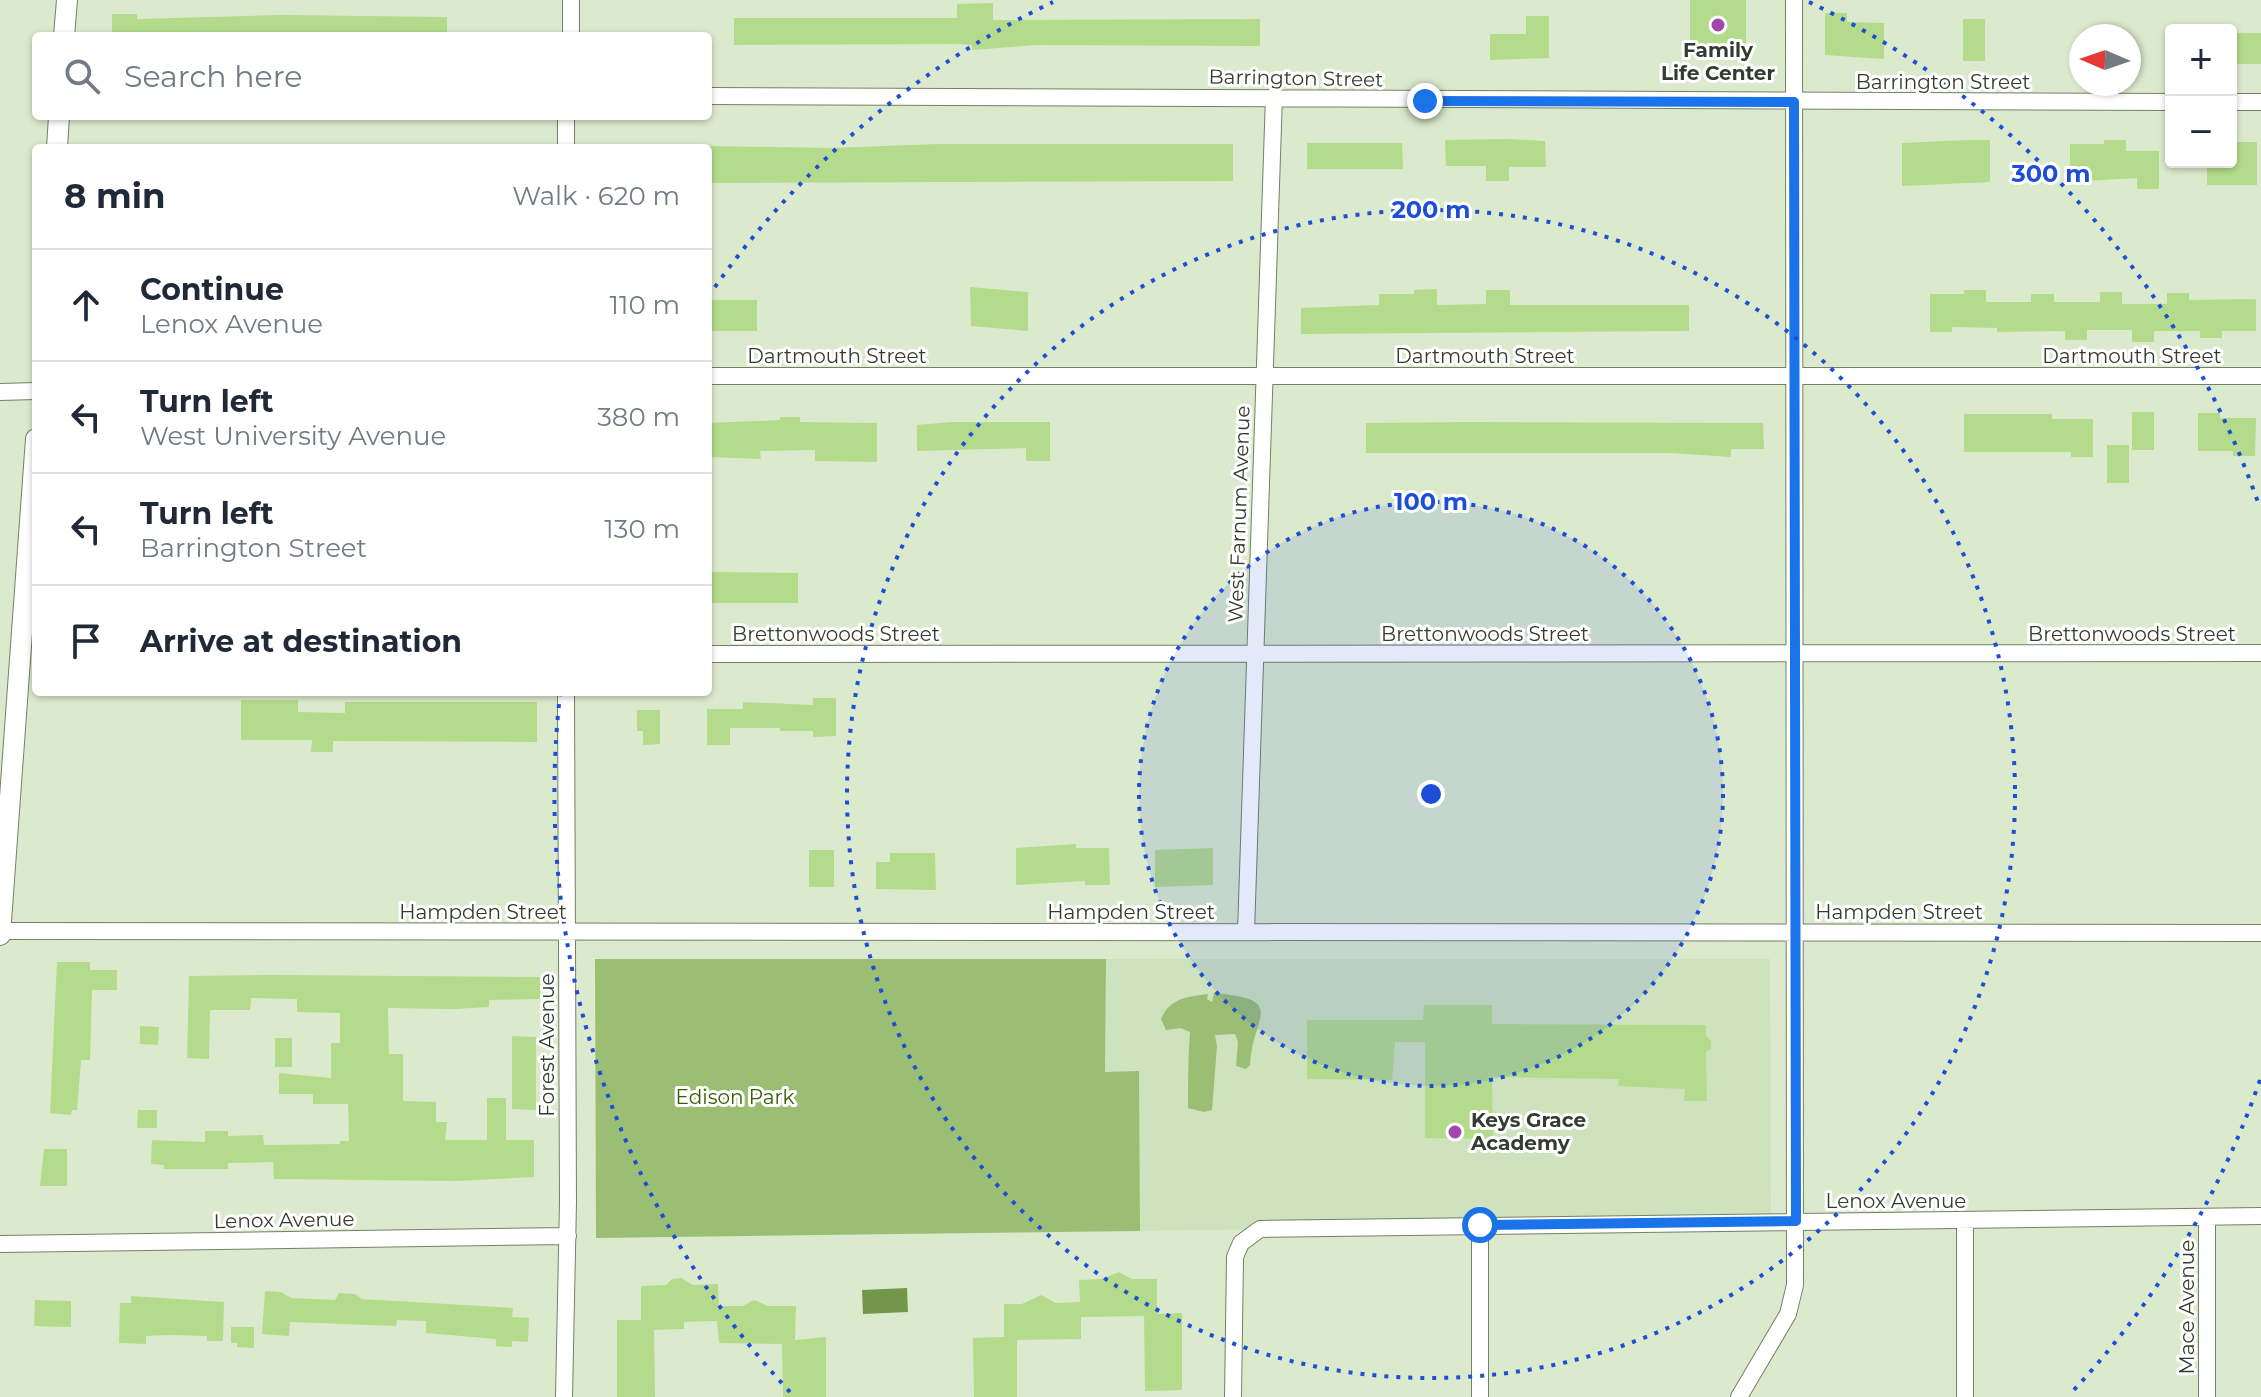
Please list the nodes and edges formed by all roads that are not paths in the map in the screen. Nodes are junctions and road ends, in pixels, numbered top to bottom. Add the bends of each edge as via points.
1 (67, 0) edge
2 (571, 0) edge
3 (1794, 0) edge
4 (64, 32) edge
5 (571, 32) edge
6 (712, 96) edge
7 (1274, 96) junction
8 (1794, 102) junction
9 (2165, 102) edge
10 (2237, 102) edge
11 (2261, 102) edge
12 (59, 120) edge
13 (566, 120) edge
14 (57, 144) edge
15 (566, 144) edge
16 (712, 376) edge
17 (1795, 376) junction
18 (2261, 376) edge
19 (1264, 377) junction
20 (32, 391) edge
21 (0, 392) edge
22 (32, 546) edge
23 (28, 653) edge
24 (2261, 653) edge
25 (712, 654) edge
26 (1255, 654) junction
27 (1795, 654) junction
28 (566, 696) edge
29 (566, 932) junction
30 (1246, 932) junction
31 (1795, 932) junction
32 (0, 933) edge
33 (2261, 933) edge
34 (2261, 1216) edge
35 (2207, 1217) junction
36 (1965, 1220) junction
37 (1796, 1221) junction
38 (1480, 1225) junction
39 (568, 1236) junction
40 (0, 1244) edge
41 (564, 1397) edge
42 (1233, 1397) edge
43 (1480, 1397) edge
44 (1739, 1397) edge
45 (1965, 1397) edge
46 (2207, 1397) edge

1 - 4 street
2 - 5 street
3 - 8 street
6 - 7 street, Barrington Street
7 - 8 street, Barrington Street
7 - 19 street, West Farnum Avenue
8 - 9 street, Barrington Street
8 - 17 street
10 - 11 street
12 - 14 street
13 - 15 street
16 - 19 street, Dartmouth Street
17 - 18 street, Dartmouth Street
17 - 19 street, Dartmouth Street
17 - 27 street
19 - 26 street, West Farnum Avenue
20 - 21 street
22 - 23 street
23 - 32 street
24 - 27 street, Brettonwoods Street
25 - 26 street, Brettonwoods Street
26 - 27 street, Brettonwoods Street
26 - 30 street, West Farnum Avenue
27 - 31 street
28 - 29 street, Forest Avenue
29 - 30 street, Hampden Street
29 - 32 street, Hampden Street
29 - 39 street, Forest Avenue
30 - 31 street, Hampden Street
31 - 33 street, Hampden Street
31 - 37 street
34 - 35 street, Lenox Avenue
35 - 36 street, Lenox Avenue
35 - 46 street, Mace Avenue
36 - 37 street, Lenox Avenue
36 - 45 street
37 - 38 street, Lenox Avenue
37 - 44 street via 1795,1285 1788,1314
38 - 42 street, Lenox Avenue via 1266,1228 1245,1238 1235,1257
38 - 43 street
39 - 40 street, Lenox Avenue
39 - 41 street, Forest Avenue

